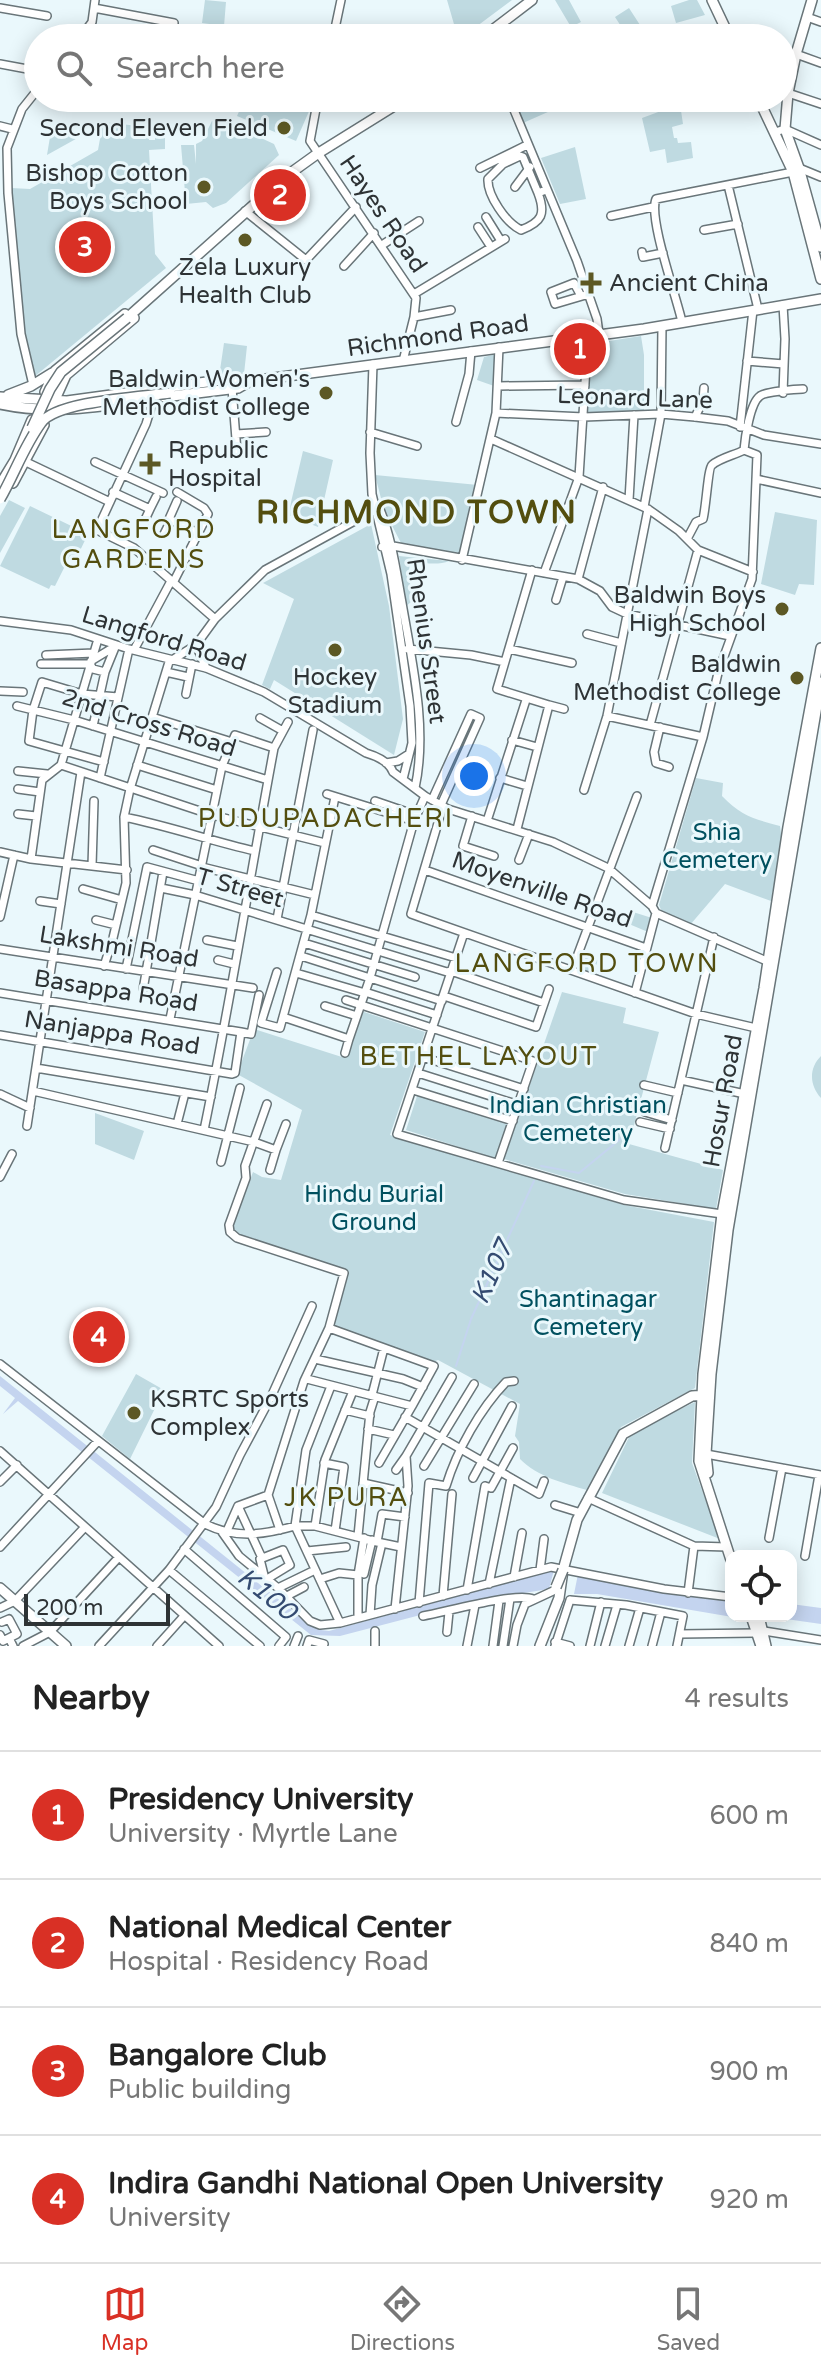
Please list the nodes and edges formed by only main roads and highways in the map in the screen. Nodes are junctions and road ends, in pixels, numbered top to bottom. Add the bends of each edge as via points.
1 (532, 0) edge
2 (712, 0) edge
3 (812, 0) edge
4 (500, 24) edge
5 (723, 24) edge
6 (797, 51) edge
7 (384, 112) edge
8 (765, 112) edge
9 (786, 112) edge
10 (786, 115) junction
11 (768, 118) junction
12 (780, 131) junction
13 (796, 170) junction
14 (821, 247) edge
15 (821, 279) edge
16 (818, 302) edge
17 (139, 308) junction
18 (55, 371) junction
19 (250, 381) junction
20 (234, 386) junction
21 (60, 387) junction
22 (0, 396) edge
23 (0, 404) edge
24 (39, 405) junction
25 (52, 405) junction
26 (65, 406) junction
27 (0, 485) edge
28 (0, 491) edge
29 (0, 501) edge
30 (821, 648) edge
31 (821, 682) edge
32 (771, 963) junction
33 (706, 1394) junction
34 (730, 1550) edge
35 (730, 1550) edge
36 (0, 1588) edge
37 (754, 1622) edge
38 (759, 1622) edge
39 (759, 1632) junction
40 (66, 1646) edge
41 (537, 1646) edge
42 (764, 1646) edge

1 - 4 main road
2 - 5 main road
3 - 6 main road
7 - 17 main road via 317,154 245,211
8 - 11 main road
9 - 10 main road
10 - 11 main road
10 - 12 main road
11 - 12 main road
12 - 13 main road
12 - 13 main road via 789,142
13 - 14 main road
13 - 15 main road
16 - 19 main road, Richmond Road
17 - 18 main road
17 - 21 main road via 138,315 66,375
17 - 28 main road, bridge via 55,380
18 - 22 main road
18 - 24 main road
19 - 20 main road
19 - 26 main road, Richmond Road via 236,378
20 - 26 main road via 89,409
20 - 29 main road, bridge via 54,411 41,421
21 - 25 main road
21 - 26 main road
22 - 24 main road
23 - 24 main road
24 - 25 main road
24 - 27 main road
25 - 26 main road
25 - 29 main road via 26,462
30 - 32 main road, Hosur Road via 788,827
31 - 32 main road, Hosur Road
32 - 33 main road, Hosur Road
32 - 33 main road, Hosur Road via 722,1214 710,1303
33 - 34 main road, Hosur Road via 707,1469
33 - 35 main road, Hosur Road via 699,1461
33 - 41 main road, bridge via 692,1396 623,1434 581,1513
36 - 40 main road
37 - 39 main road
38 - 39 main road
39 - 42 main road

